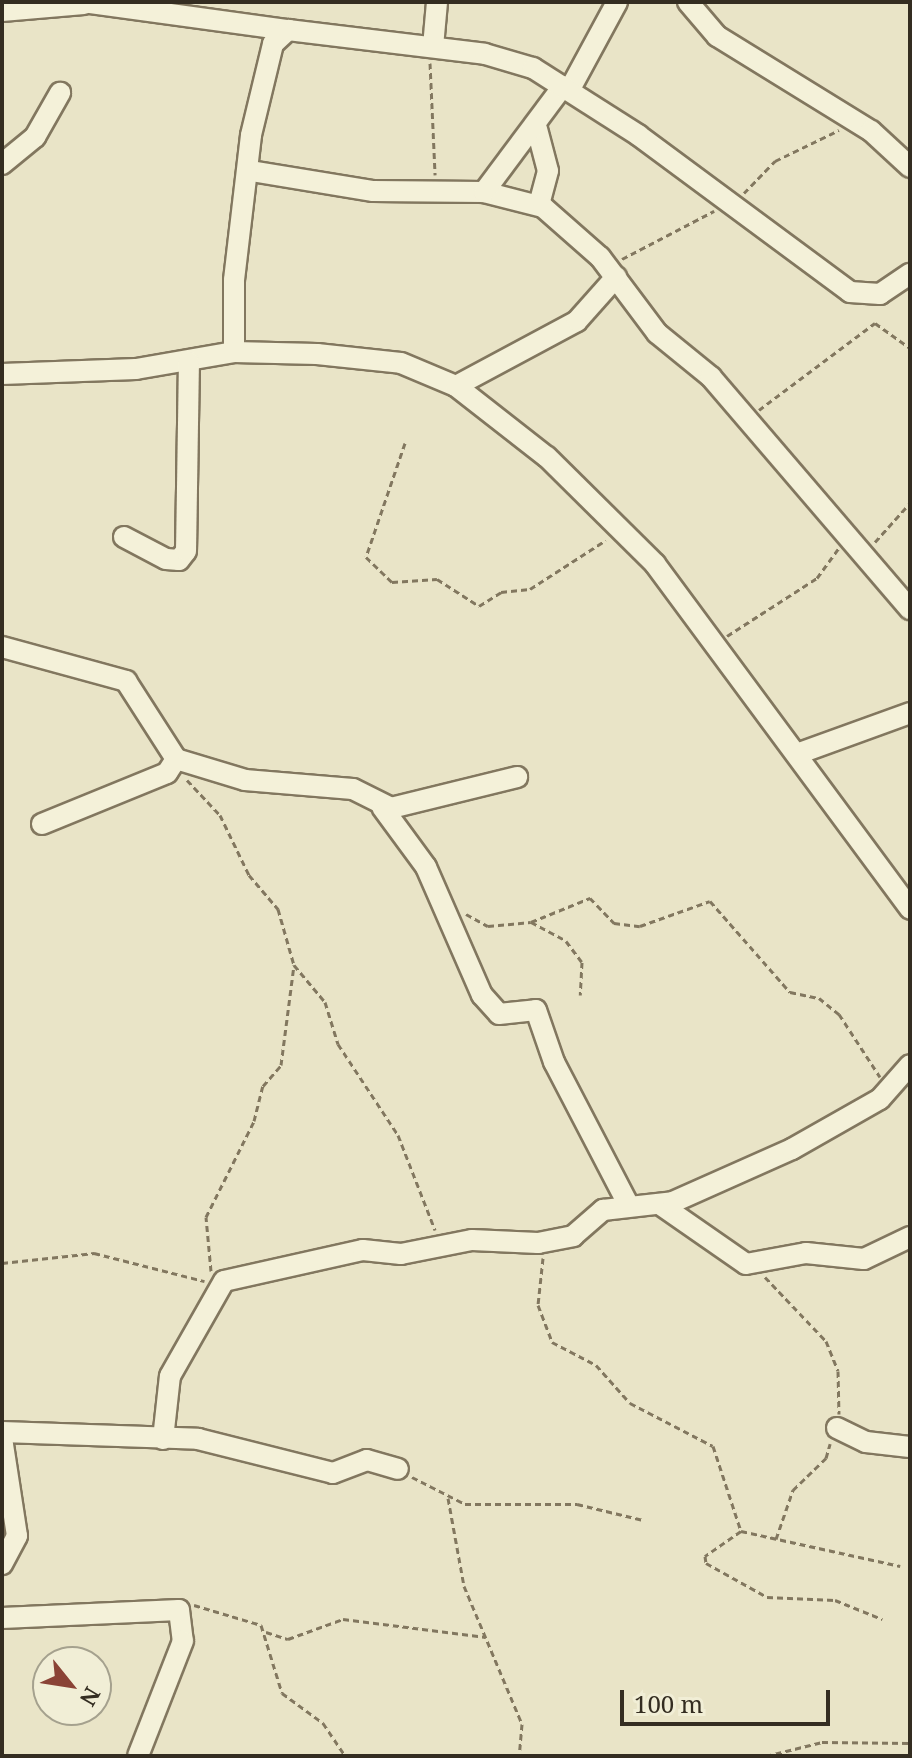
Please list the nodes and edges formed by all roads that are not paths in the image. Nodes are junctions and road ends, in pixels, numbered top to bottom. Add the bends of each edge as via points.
1 (437, 2) edge
2 (617, 2) edge
3 (688, 2) edge
4 (83, 3) edge
5 (2, 11) edge
6 (288, 30) junction
7 (431, 47) junction
8 (567, 87) junction
9 (60, 93) dead end
10 (537, 129) junction
11 (2, 164) edge
12 (910, 167) edge
13 (251, 171) junction
14 (484, 192) junction
15 (539, 205) junction
16 (910, 274) edge
17 (616, 277) junction
18 (234, 352) junction
19 (189, 362) junction
20 (2, 374) edge
21 (456, 386) junction
22 (124, 537) dead end
23 (910, 609) edge
24 (2, 647) edge
25 (910, 713) edge
26 (797, 754) junction
27 (179, 760) junction
28 (517, 777) dead end
29 (382, 807) junction
30 (42, 824) dead end
31 (910, 909) edge
32 (910, 1065) edge
33 (661, 1205) junction
34 (629, 1206) junction
35 (910, 1237) edge
36 (837, 1428) road end
37 (2, 1435) edge
38 (163, 1439) junction
39 (910, 1447) edge
40 (398, 1469) road end
41 (2, 1564) edge
42 (2, 1618) edge
43 (138, 1756) edge

1 - 7 street
2 - 8 street
3 - 12 street via 717,36 871,131
4 - 5 street
4 - 6 street
6 - 7 street
6 - 13 street via 273,44 265,71
7 - 8 street via 509,60
8 - 10 street
8 - 16 street via 850,292 880,294
9 - 11 street via 35,137
10 - 14 street
10 - 15 street via 548,171
13 - 14 street via 346,188
13 - 18 street via 235,268
14 - 15 street
15 - 17 street
17 - 21 street via 577,321
17 - 23 street via 657,333 711,377
18 - 19 street
18 - 21 street via 356,355 401,363
19 - 20 street
19 - 22 street via 186,551 179,560 166,559
21 - 26 street via 513,427 622,528
24 - 27 street via 126,681
25 - 26 street
26 - 31 street
27 - 29 street via 245,780 353,789
27 - 30 street via 167,773
28 - 29 street
29 - 34 street via 426,867 489,1003 507,1016 536,1010 554,1062
32 - 33 street via 889,1090 792,1149
33 - 34 street
33 - 35 street via 735,1259 755,1263 806,1253 864,1259
34 - 38 street via 603,1210 573,1236 553,1241 452,1245 401,1254 363,1250 224,1281 170,1376
36 - 39 street via 866,1442
37 - 38 street
37 - 41 street via 17,1536
38 - 40 street via 228,1444 333,1473 367,1460
42 - 43 street via 179,1610 183,1641

